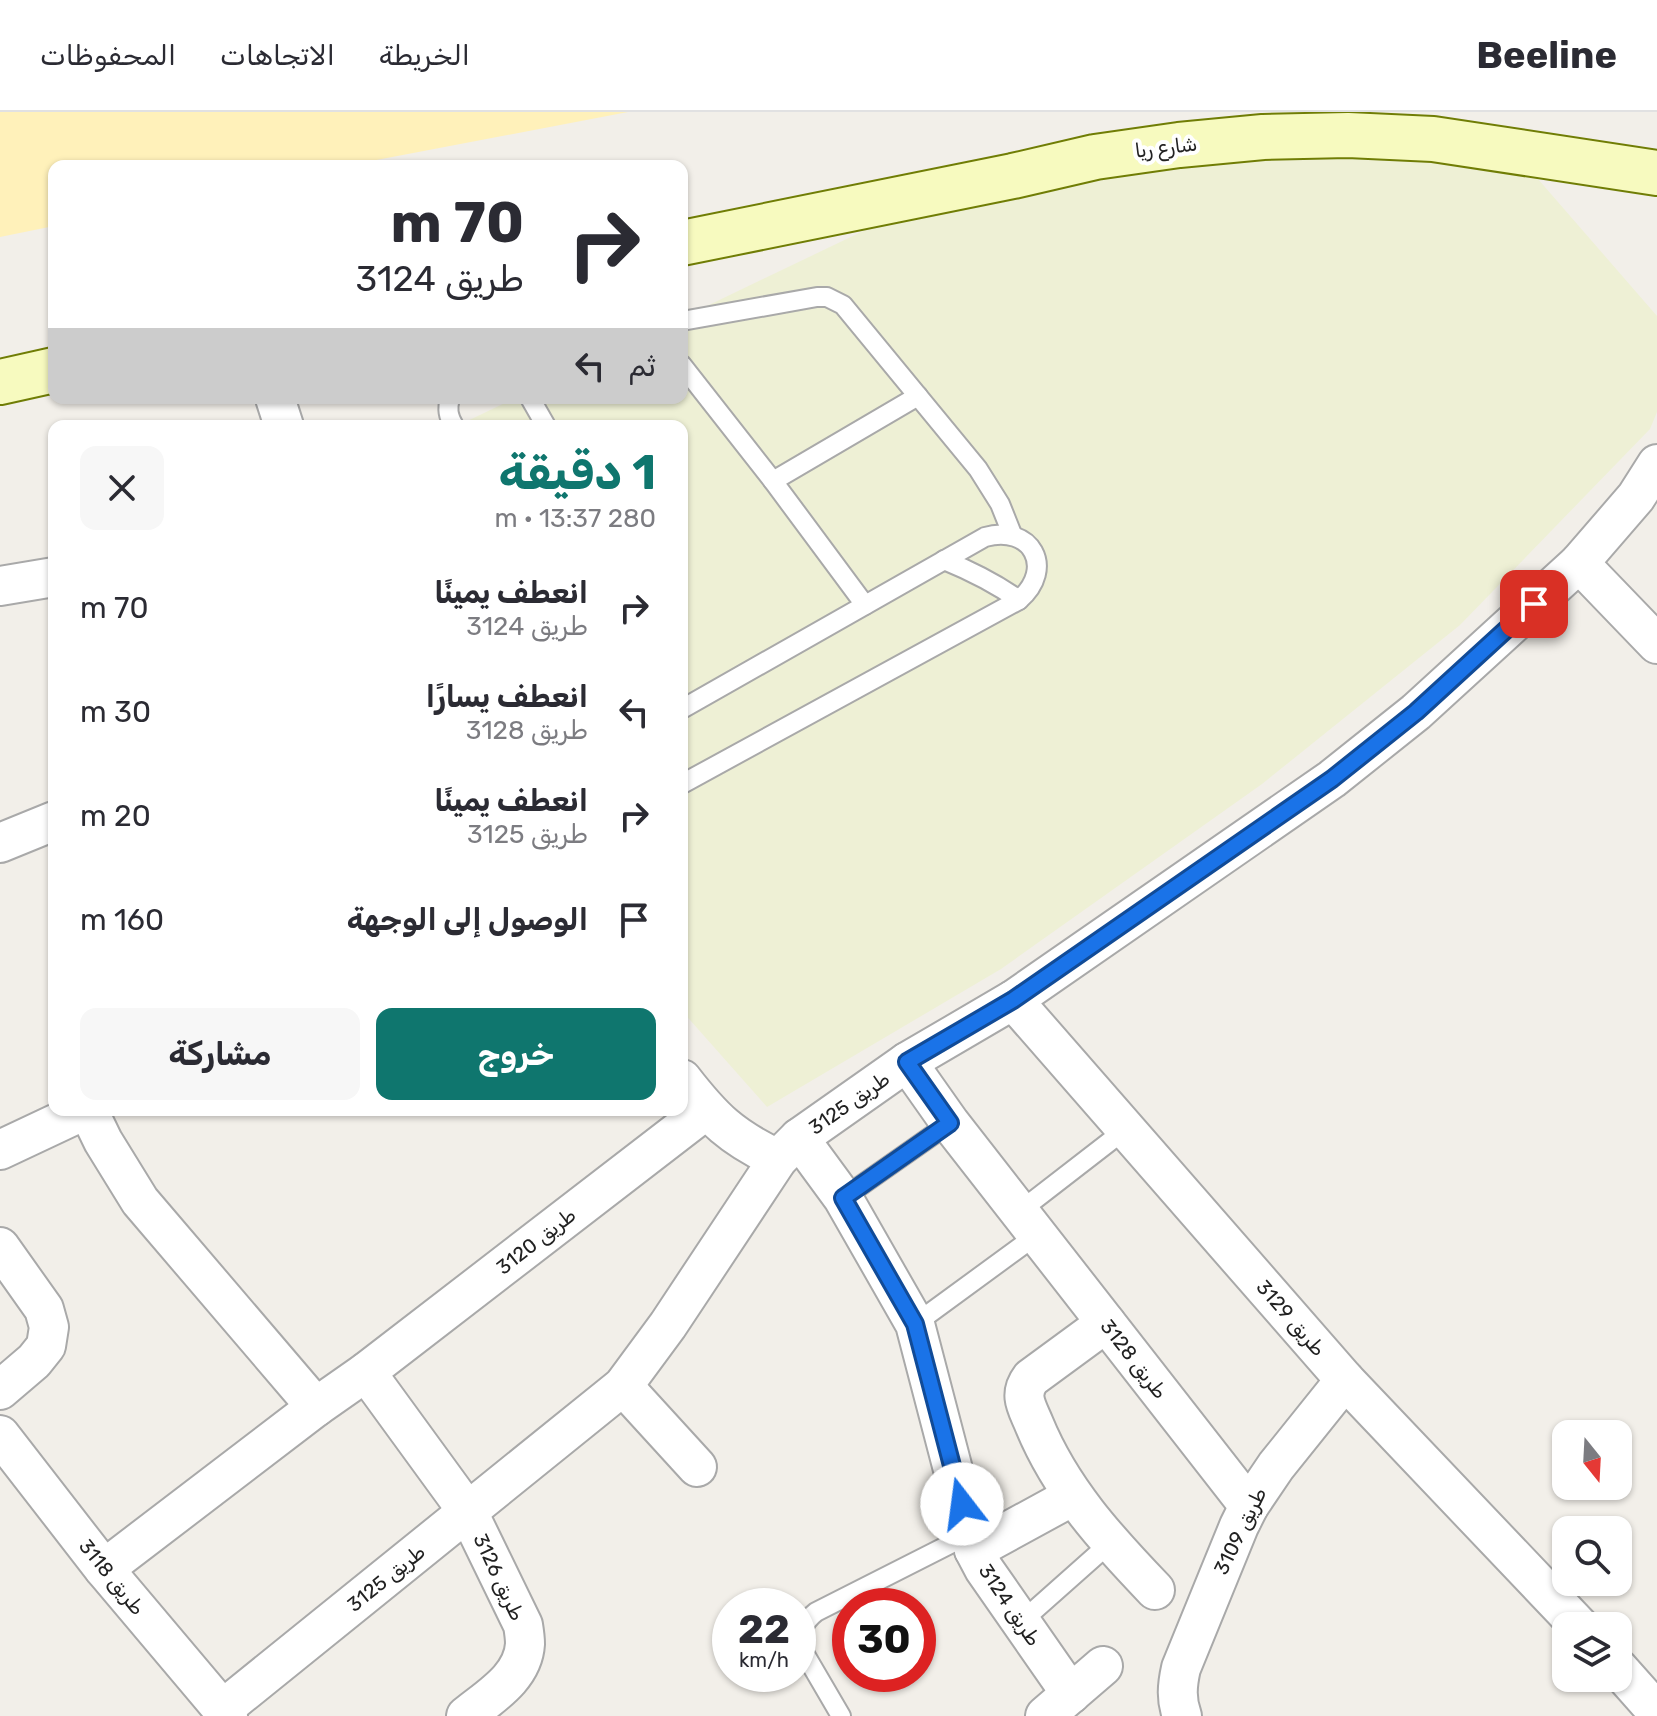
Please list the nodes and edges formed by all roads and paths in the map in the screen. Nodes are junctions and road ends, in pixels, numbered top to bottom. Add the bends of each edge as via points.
1 (1657, 173) edge
2 (688, 242) edge
3 (688, 320) edge
4 (48, 371) edge
5 (688, 373) edge
6 (0, 382) edge
7 (918, 396) junction
8 (1657, 464) edge
9 (773, 481) junction
10 (1012, 534) junction
11 (944, 560) junction
12 (1579, 563) junction
13 (48, 578) edge
14 (0, 586) edge
15 (1019, 600) junction
16 (865, 605) junction
17 (1657, 644) edge
18 (688, 706) edge
19 (688, 781) edge
20 (48, 823) edge
21 (0, 843) edge
22 (1013, 1000) junction
23 (907, 1062) junction
24 (688, 1087) edge
25 (706, 1110) junction
26 (73, 1116) edge
27 (89, 1116) edge
28 (950, 1123) junction
29 (1126, 1129) junction
30 (789, 1149) junction
31 (0, 1150) edge
32 (843, 1198) junction
33 (1029, 1223) junction
34 (0, 1247) edge
35 (1106, 1323) junction
36 (915, 1324) junction
37 (366, 1372) junction
38 (1345, 1380) junction
39 (623, 1386) junction
40 (0, 1390) edge
41 (316, 1407) junction
42 (0, 1435) edge
43 (697, 1467) dead end
44 (1073, 1496) junction
45 (1249, 1506) junction
46 (468, 1512) junction
47 (972, 1542) junction
48 (1110, 1543) junction
49 (104, 1569) junction
50 (1155, 1590) dead end
51 (1566, 1612) edge
52 (1021, 1622) junction
53 (1103, 1666) dead end
54 (1632, 1684) edge
55 (1058, 1705) edge
56 (226, 1712) edge
57 (1175, 1712) edge
58 (1657, 1712) edge
59 (466, 1716) edge
60 (841, 1716) edge

1 - 2 main road, شارع ريا via 1433,139 1263,137 1095,157
3 - 7 lane via 827,297 848,310
4 - 6 main road
5 - 9 lane
7 - 9 lane
7 - 10 lane via 978,469
8 - 12 street, طريق 3125
9 - 16 lane
10 - 11 lane via 985,537
10 - 15 lane via 1033,551 1037,564 1030,590
11 - 15 lane
11 - 16 lane
12 - 17 street
12 - 22 street, طريق 3125 via 1416,712 1332,779
13 - 14 street
15 - 19 lane
16 - 18 lane
20 - 21 street
22 - 23 street, طريق 3125
22 - 29 street, طريق 3129
23 - 28 street, طريق 3128
23 - 30 street, طريق 3125
24 - 25 street
25 - 30 street via 752,1147
25 - 37 street, طريق 3120
26 - 31 street
27 - 41 street via 140,1201
28 - 32 lane
28 - 33 street, طريق 3128
29 - 33 lane
29 - 38 street, طريق 3129
30 - 32 street, طريق 3124
30 - 39 street, طريق 3125
32 - 36 street, طريق 3124
33 - 35 street, طريق 3128
33 - 36 lane
34 - 40 street via 44,1309 49,1327 46,1346
35 - 44 street via 1024,1388 1038,1433
35 - 45 street, طريق 3128
36 - 47 street, طريق 3124
37 - 41 street, طريق 3120
37 - 46 street
38 - 45 street, طريق 3109
38 - 51 street, طريق 3129
39 - 43 street
39 - 46 street, طريق 3125
41 - 49 street, طريق 3120
42 - 49 street, طريق 3118
44 - 47 street
44 - 48 street
45 - 57 street, طريق 3109 via 1181,1668
46 - 56 street, طريق 3125
46 - 59 street, طريق 3126 via 523,1625 525,1644 510,1680
47 - 52 street, طريق 3124
47 - 60 lane via 808,1619 800,1640 803,1651
48 - 50 street
48 - 52 lane
49 - 56 street, طريق 3118
52 - 55 street, طريق 3124
53 - 55 street
54 - 58 street

